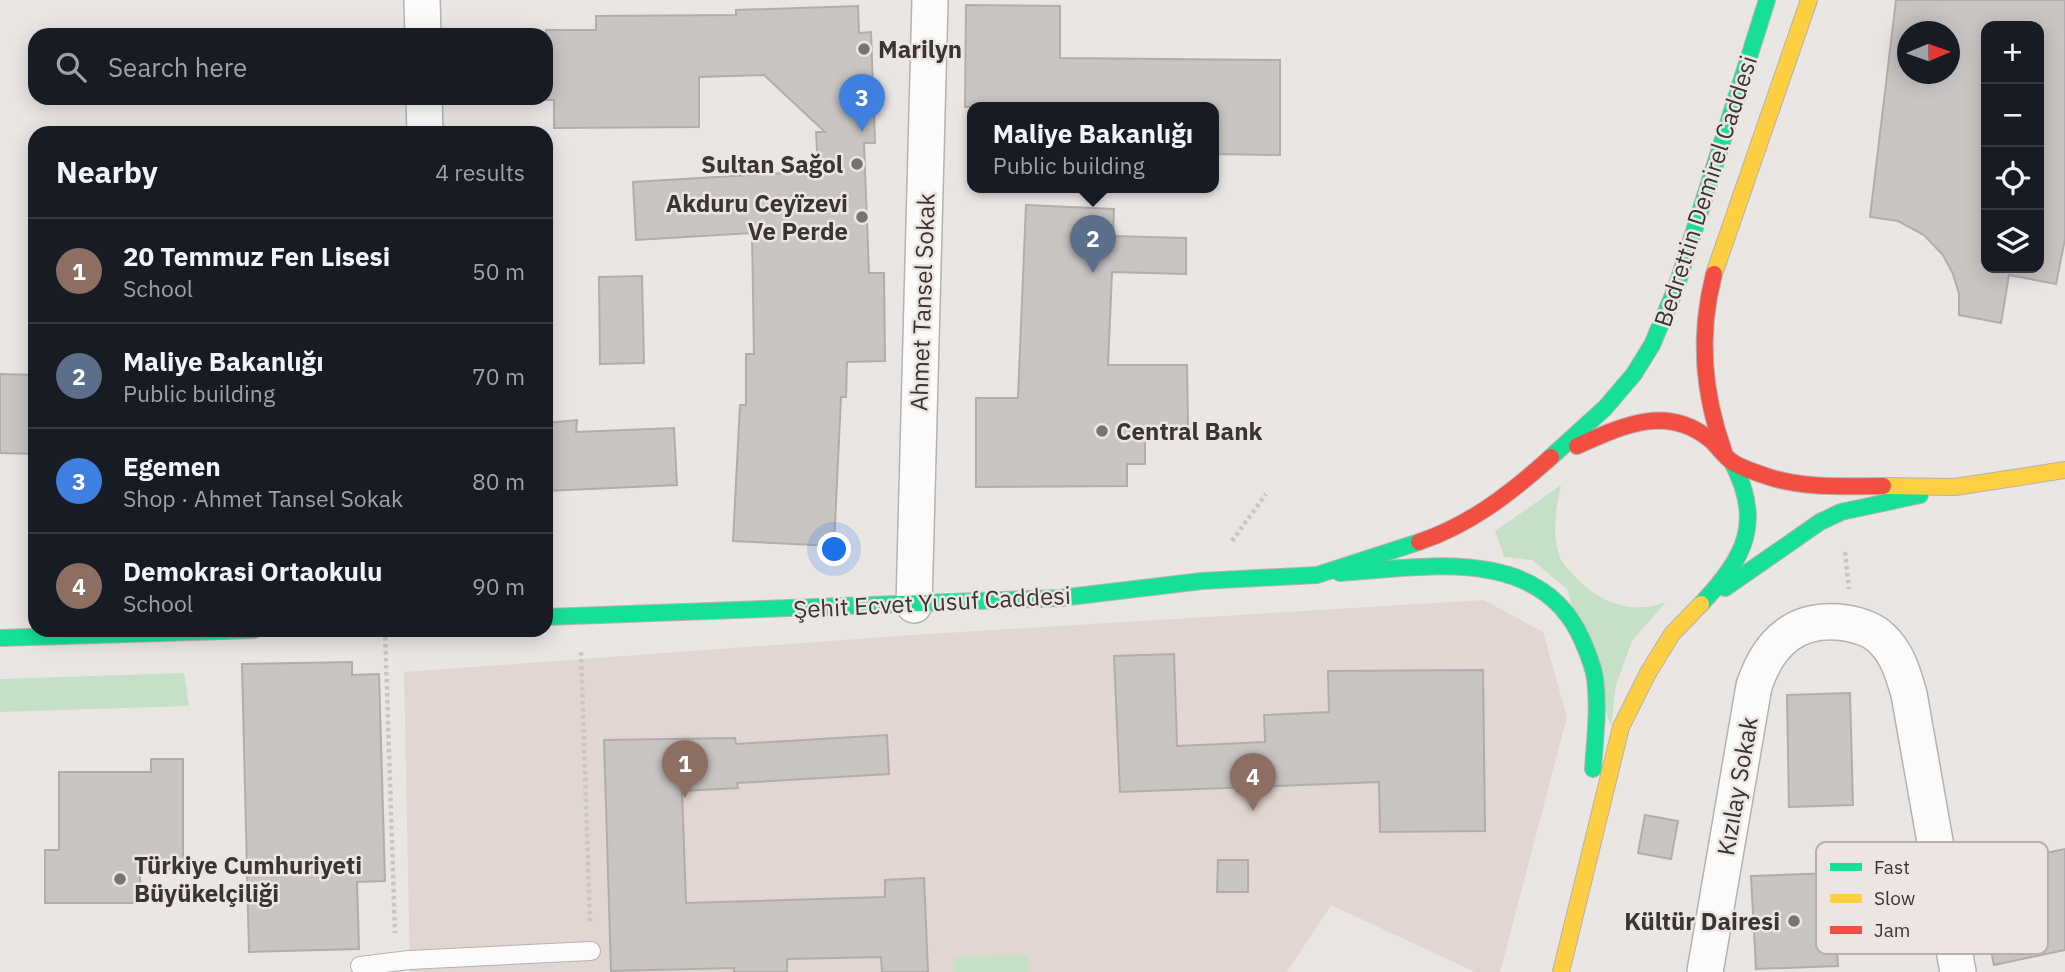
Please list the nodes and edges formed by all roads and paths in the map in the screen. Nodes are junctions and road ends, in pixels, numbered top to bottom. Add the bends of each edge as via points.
1 (422, 0) edge
2 (930, 0) edge
3 (1767, 0) edge
4 (1809, 0) edge
5 (423, 28) edge
6 (424, 105) edge
7 (425, 126) edge
8 (1728, 457) junction
9 (1541, 465) junction
10 (2065, 470) edge
11 (1955, 487) junction
12 (1266, 494) dead end
13 (1841, 512) junction
14 (1317, 575) junction
15 (1202, 581) junction
16 (914, 605) junction
17 (1701, 606) junction
18 (579, 616) junction
19 (553, 617) edge
20 (1853, 624) junction
21 (32, 637) edge
22 (384, 637) edge
23 (0, 638) edge
24 (1935, 842) edge
25 (1582, 880) junction
26 (591, 951) joint
27 (1955, 954) edge
28 (359, 965) dead end
29 (396, 967) edge
30 (1561, 972) edge
31 (1705, 972) edge
32 (1958, 972) edge

1 - 5 street
2 - 16 street, Ahmet Tansel Sokak
3 - 9 main road, Bedrettin Demirel Caddesi via 1657,336 1634,374 1605,408
4 - 8 main road, Bedrettin Demirel Caddesi via 1708,297 1705,380 1715,428
6 - 7 street
8 - 9 main road via 1691,428 1648,421 1627,424
8 - 11 main road via 1768,477 1813,486
8 - 17 main road, Bedrettin Demirel Caddesi via 1747,497 1747,533 1736,563
9 - 14 main road, Bedrettin Demirel Caddesi via 1477,516 1436,537
10 - 11 main road
11 - 13 main road
12 - 15 path
13 - 17 main road
13 - 20 path
14 - 15 main road, Şehit Ecvet Yusuf Caddesi
14 - 25 main road via 1471,568 1528,579 1562,604 1588,653 1595,690
15 - 16 main road, Şehit Ecvet Yusuf Caddesi via 1060,598
16 - 18 main road, Şehit Ecvet Yusuf Caddesi
17 - 25 main road via 1672,634 1621,727
18 - 19 main road, Şehit Ecvet Yusuf Caddesi
18 - 26 path
20 - 24 street via 1880,636 1897,658 1906,684
20 - 31 street, Kızılay Sokak via 1800,627 1767,655 1754,686
21 - 23 main road
22 - 29 path
25 - 30 main road
26 - 29 lane via 410,960
27 - 32 street
28 - 29 lane

